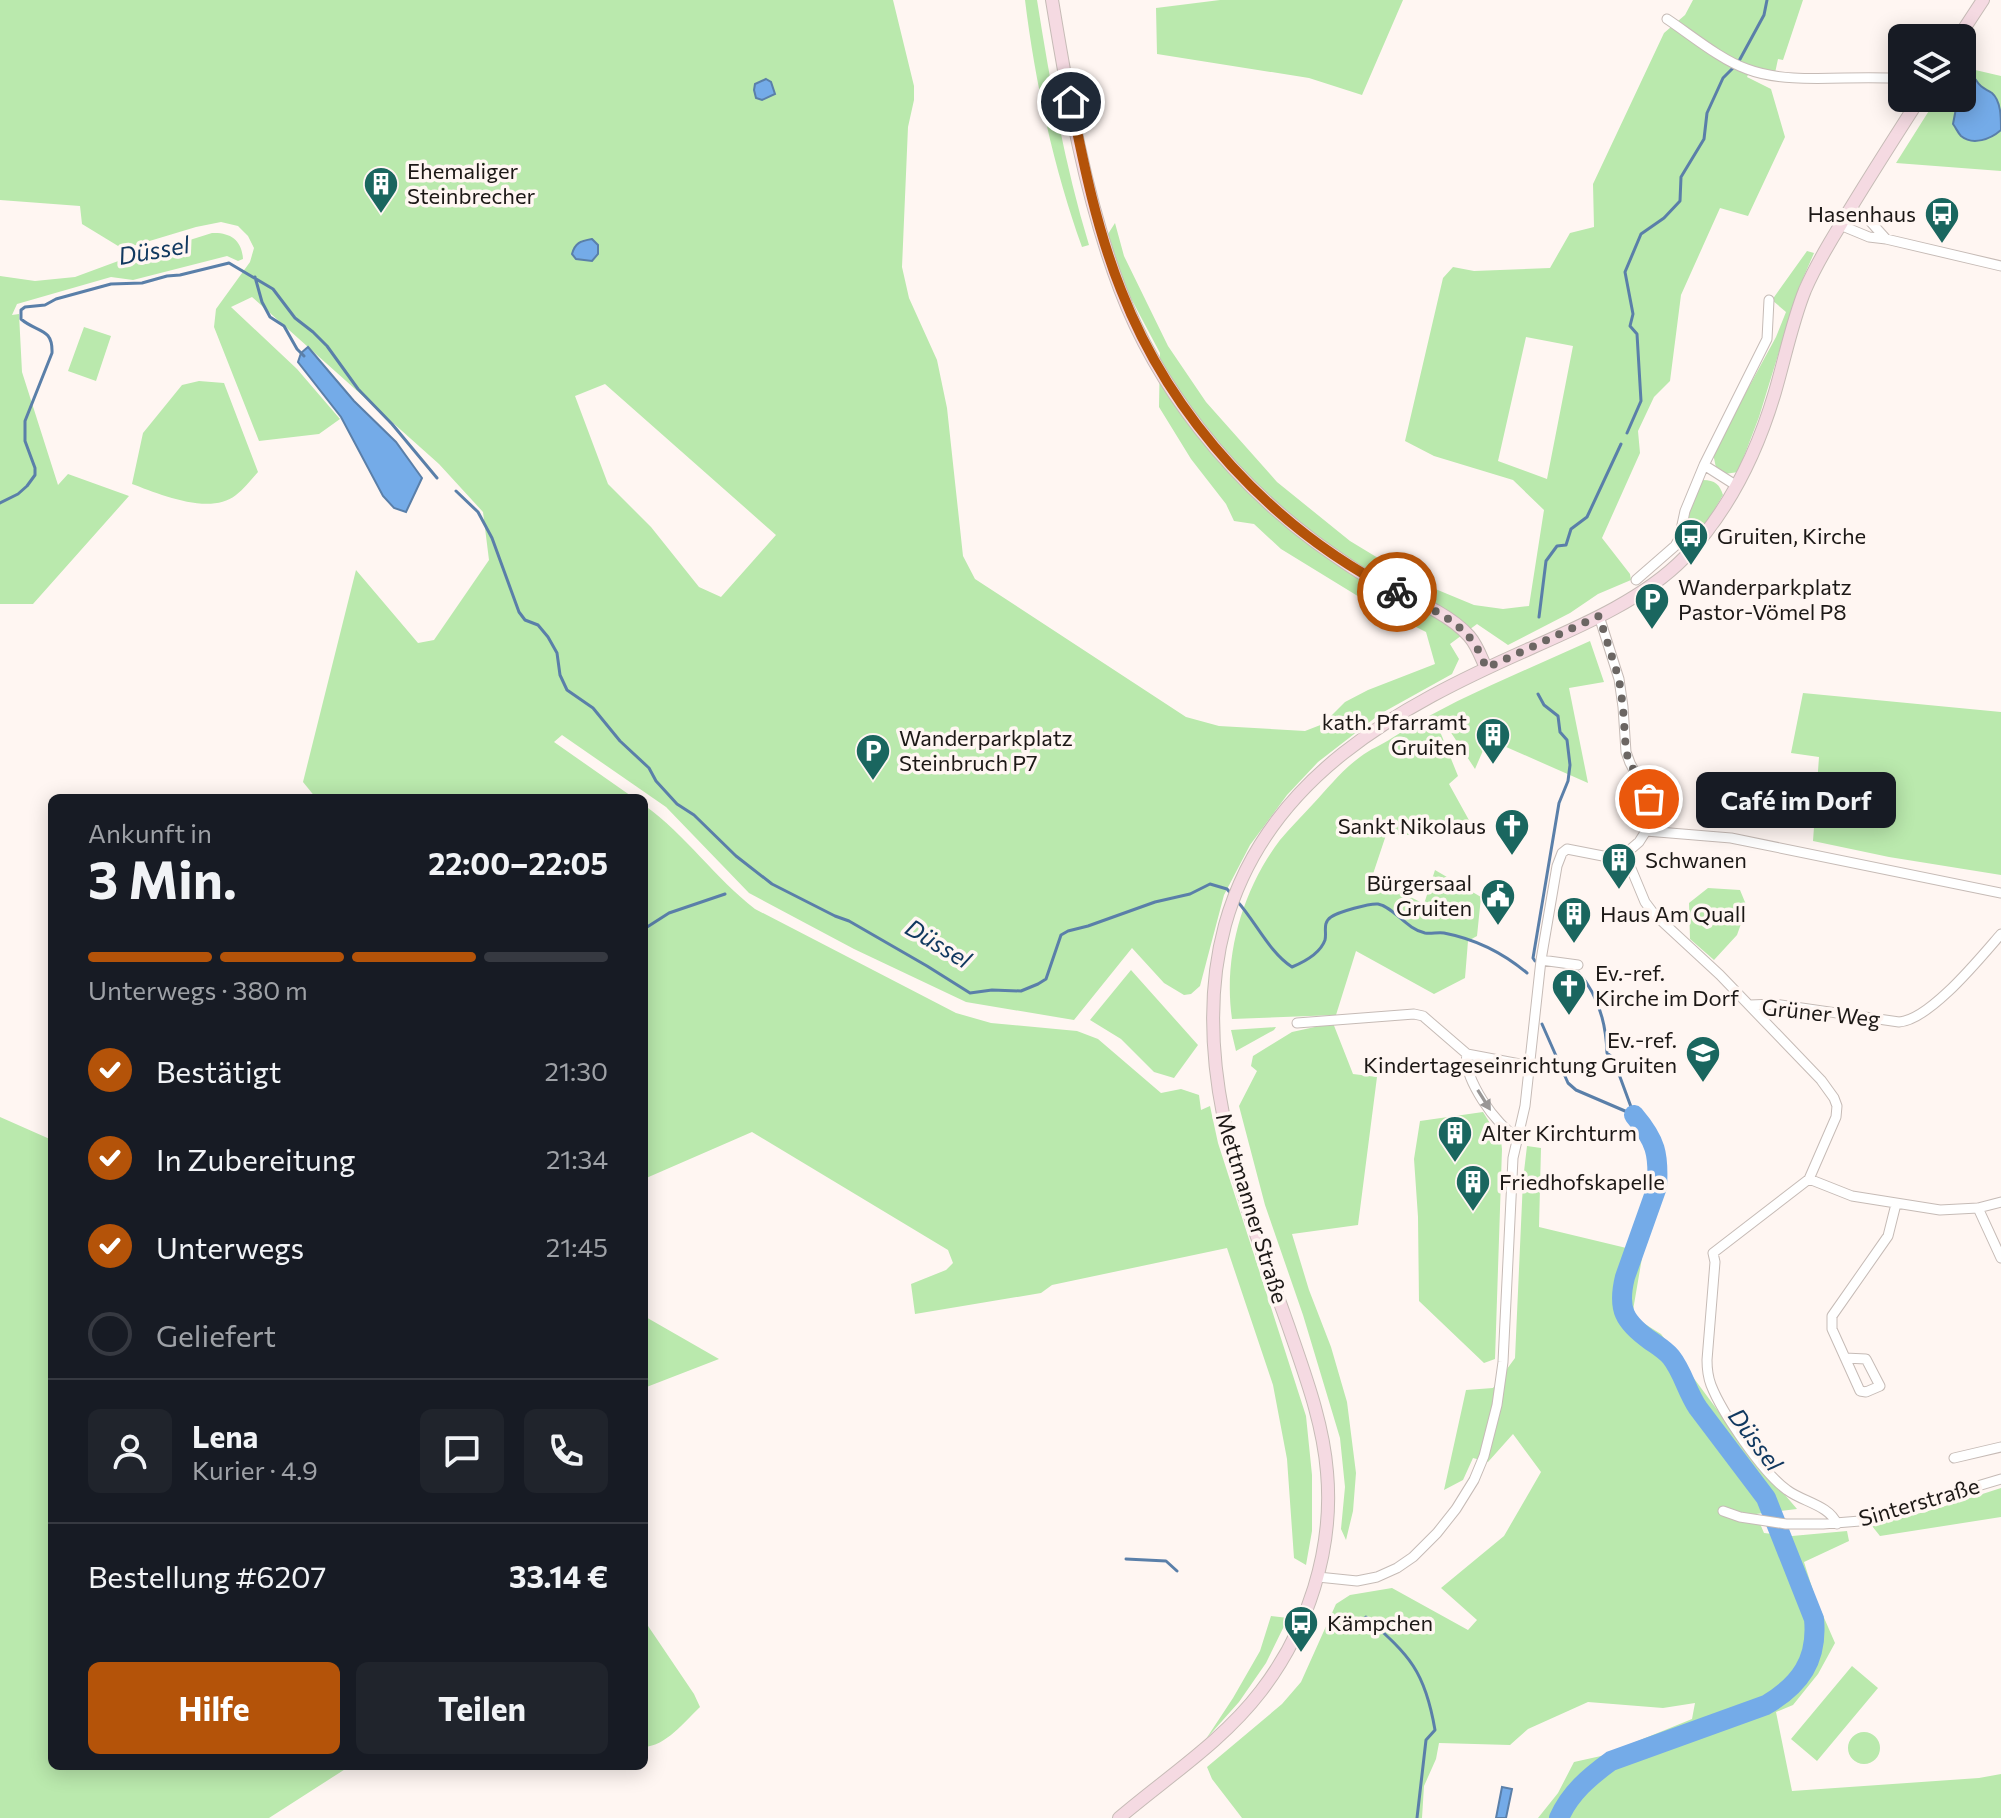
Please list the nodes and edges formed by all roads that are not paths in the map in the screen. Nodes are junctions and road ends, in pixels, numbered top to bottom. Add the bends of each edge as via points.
1 (1052, 0) edge
2 (1983, 0) edge
3 (1667, 19) dead end
4 (1967, 24) edge
5 (1888, 79) edge
6 (1911, 112) edge
7 (1850, 208) junction
8 (1840, 225) junction
9 (1886, 239) junction
10 (2001, 266) edge
11 (1769, 300) dead end
12 (1704, 465) junction
13 (1737, 486) junction
14 (1636, 580) dead end
15 (1599, 616) junction
16 (1486, 668) junction
17 (1646, 831) junction
18 (1625, 854) junction
19 (2001, 893) edge
20 (2001, 934) edge
21 (1541, 960) junction
22 (1578, 965) dead end
23 (1750, 1005) junction
24 (1297, 1023) dead end
25 (1467, 1054) junction
26 (1531, 1066) junction
27 (1517, 1137) junction
28 (1809, 1179) junction
29 (2001, 1202) edge
30 (1896, 1204) junction
31 (1978, 1208) junction
32 (2001, 1258) edge
33 (1845, 1358) dead end
34 (2001, 1447) edge
35 (1954, 1458) dead end
36 (2001, 1479) edge
37 (1723, 1511) dead end
38 (1837, 1524) junction
39 (1318, 1577) junction
40 (1119, 1818) edge

1 - 16 main road via 1083,162 1107,251 1121,292 1189,415 1249,485 1302,532 1369,578 1457,626 1477,647
2 - 4 main road
3 - 5 street via 1732,62 1775,77
6 - 7 main road, Mettmanner Straße
7 - 8 main road, Mettmanner Straße
7 - 9 street
8 - 9 street
8 - 13 main road, Mettmanner Straße via 1805,291 1763,430
9 - 10 street
11 - 12 street via 1767,339
12 - 13 street
12 - 14 street via 1675,546
13 - 15 main road, Mettmanner Straße via 1681,561 1645,590
15 - 16 main road, Mettmanner Straße
15 - 17 street via 1619,679 1626,752 1649,799
16 - 39 main road, Mettmanner Straße via 1384,723 1343,752 1292,800 1250,862 1218,959 1212,1004 1218,1090 1235,1165 1323,1443 1327,1505
17 - 18 street
17 - 19 street via 1731,838
18 - 21 street via 1608,857 1573,849 1562,853
18 - 23 street via 1654,914
20 - 23 street, Grüner Weg via 1937,1003 1910,1020
21 - 22 street
21 - 26 street
23 - 28 street via 1821,1080 1837,1106
24 - 25 street via 1414,1014
25 - 26 street
25 -> 27 street via 1465,1062 1481,1096 1503,1128
26 - 27 street
27 - 39 street via 1501,1377 1493,1428 1474,1480 1437,1533 1397,1568 1357,1581
28 - 30 street via 1852,1196
28 - 38 street via 1713,1253 1707,1372 1732,1424 1775,1480 1833,1515
29 - 31 street
30 - 31 street via 1950,1211
30 - 33 street via 1888,1236 1832,1316
31 - 32 street
34 - 35 street
36 - 38 street, Sinterstraße via 1880,1517
37 - 38 street, Sinterstraße via 1786,1524
39 - 40 main road, Mettmanner Straße via 1290,1647 1258,1696 1216,1740

